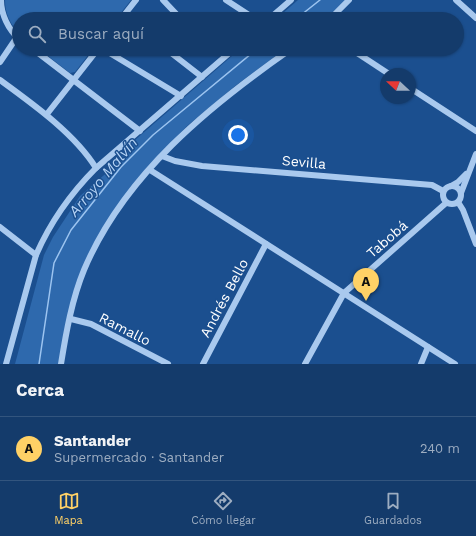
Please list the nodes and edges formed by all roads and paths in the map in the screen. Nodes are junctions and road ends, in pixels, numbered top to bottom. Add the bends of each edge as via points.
1 (1, 0) edge
2 (136, 0) edge
3 (163, 0) edge
4 (226, 0) edge
5 (291, 0) edge
6 (350, 0) edge
7 (456, 0) edge
8 (128, 12) edge
9 (174, 12) edge
10 (244, 12) edge
11 (277, 12) edge
12 (337, 12) edge
13 (476, 18) edge
14 (12, 29) edge
15 (12, 46) edge
16 (41, 56) edge
17 (92, 56) edge
18 (115, 56) edge
19 (175, 56) edge
20 (224, 56) edge
21 (281, 56) edge
22 (362, 56) edge
23 (0, 62) edge
24 (380, 68) edge
25 (202, 78) junction
26 (0, 80) edge
27 (73, 80) junction
28 (416, 92) edge
29 (181, 96) junction
30 (47, 114) junction
31 (140, 131) junction
32 (476, 131) edge
33 (476, 154) edge
34 (162, 156) junction
35 (96, 168) junction
36 (150, 170) junction
37 (469, 171) junction
38 (451, 186) junction
39 (443, 191) junction
40 (461, 193) junction
41 (458, 202) junction
42 (446, 203) junction
43 (0, 227) edge
44 (266, 244) junction
45 (476, 244) edge
46 (36, 255) junction
47 (344, 293) junction
48 (71, 319) junction
49 (428, 347) junction
50 (6, 364) edge
51 (60, 364) edge
52 (168, 364) edge
53 (203, 364) edge
54 (305, 364) edge
55 (421, 364) edge
56 (455, 364) edge

1 - 14 street via 3,15
2 - 8 street
3 - 9 street
4 - 10 street
5 - 11 street
6 - 12 street
7 - 13 street
15 - 23 street
16 - 27 street
17 - 27 street
18 - 29 street
19 - 25 street
20 - 25 street
21 - 34 street via 246,80 197,121
22 - 24 street
25 - 29 street
26 - 30 street
27 - 30 street
27 - 31 street
28 - 32 street
29 - 31 street
30 - 35 street via 86,152
31 - 35 street
33 - 37 street
34 - 36 street
34 - 39 street, Sevilla via 175,162 202,166 432,185
35 - 46 street via 62,209 42,240
36 - 44 street
36 - 48 street via 128,196 98,243 80,283
37 - 38 street
37 - 40 street
38 - 39 street
38 - 40 street
39 - 42 street via 442,196
40 - 41 street
41 - 42 street via 454,205
41 - 45 street
42 - 47 street, Tabobá
43 - 46 street
44 - 47 street
44 - 53 street, Andrés Bello
46 - 50 street
47 - 49 street
47 - 54 street, Tabobá
48 - 51 street
48 - 52 street, Ramallo via 95,326
49 - 55 street
49 - 56 street

